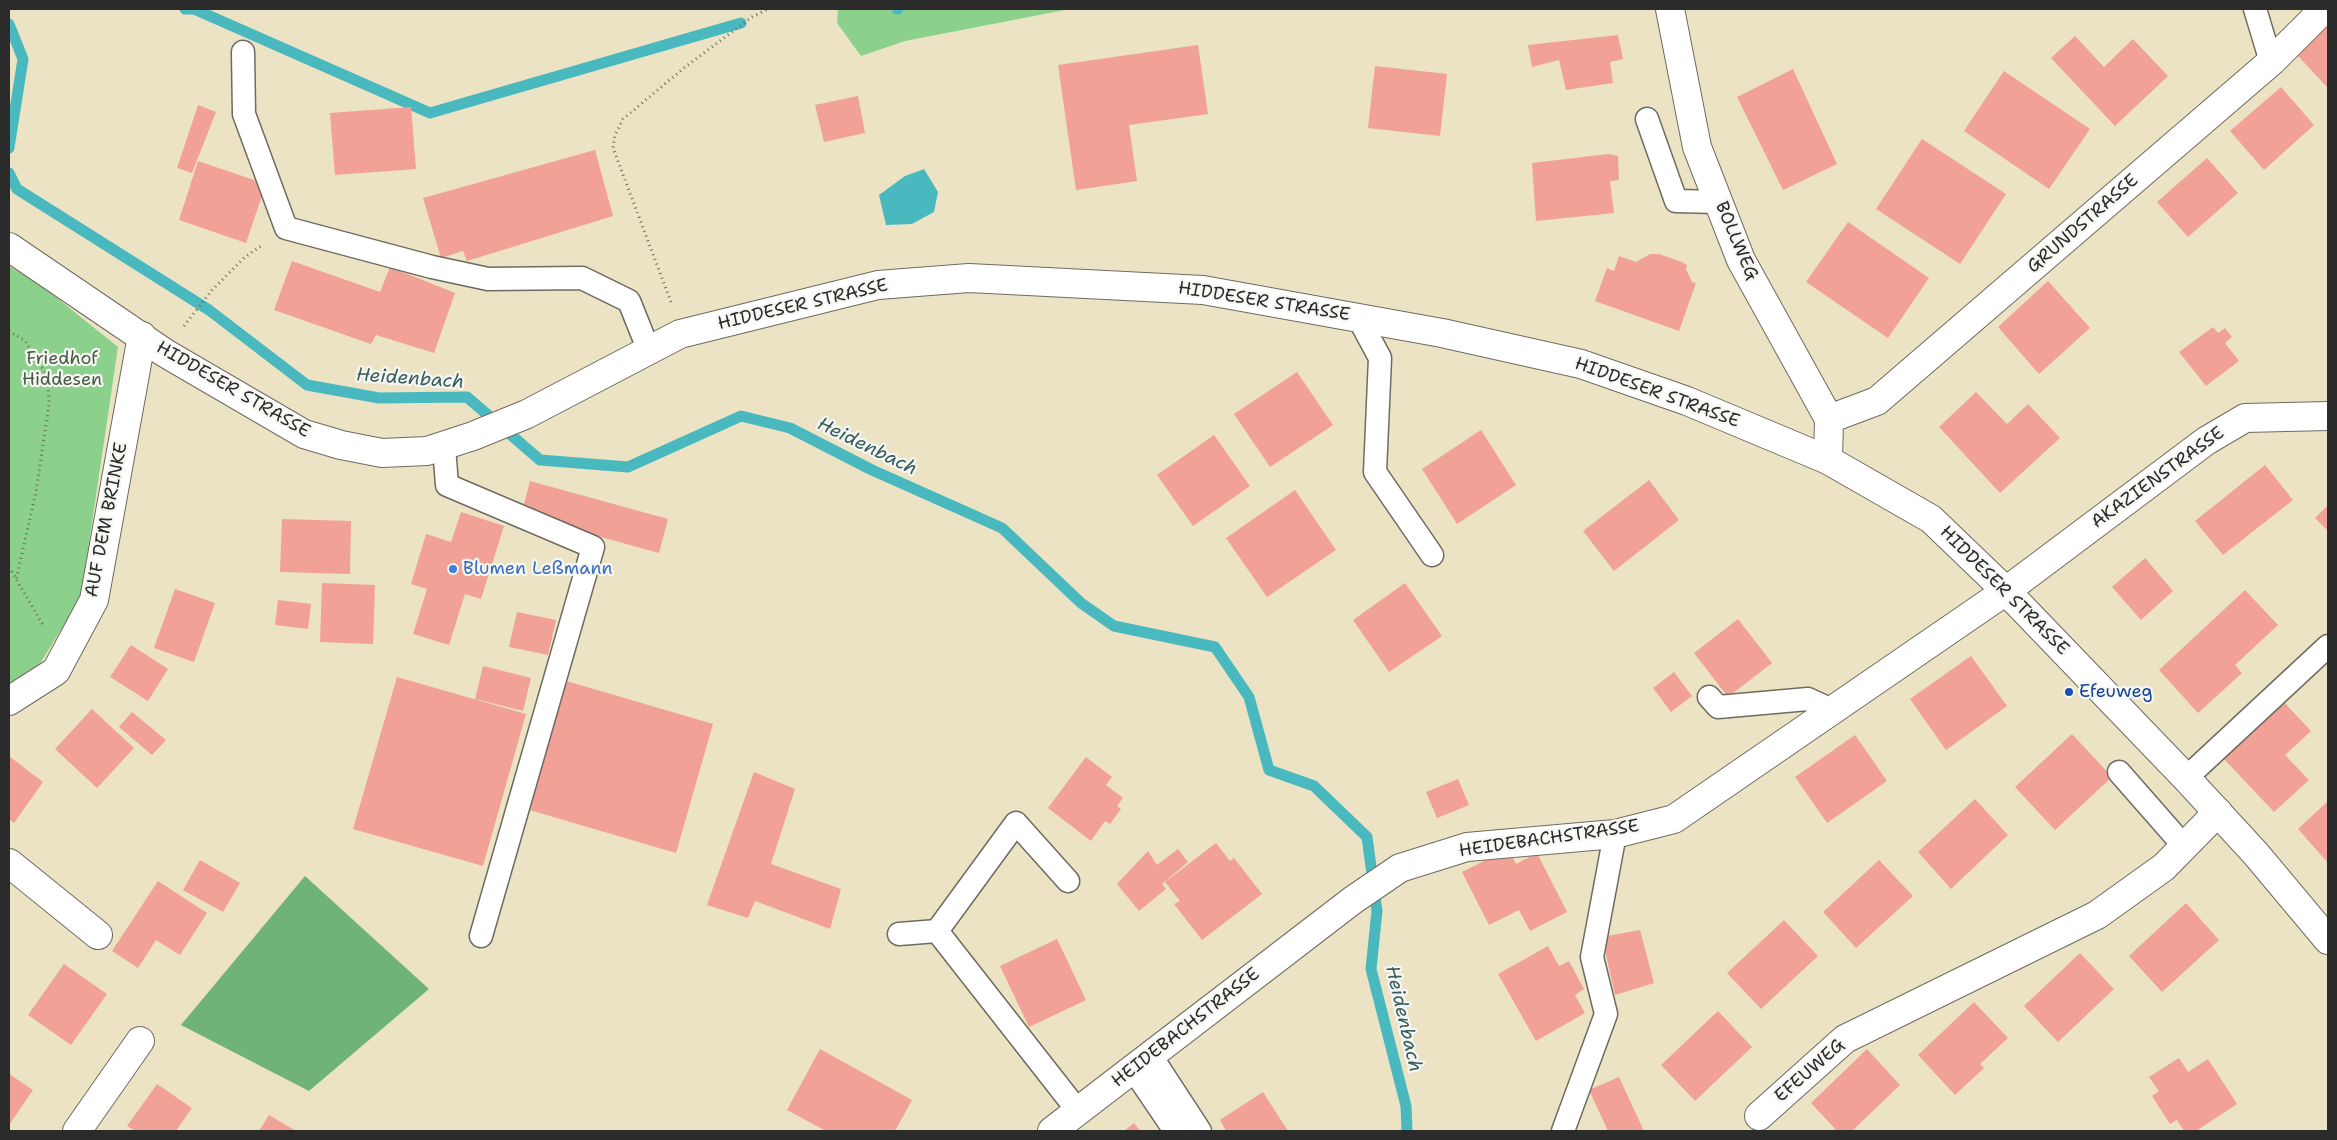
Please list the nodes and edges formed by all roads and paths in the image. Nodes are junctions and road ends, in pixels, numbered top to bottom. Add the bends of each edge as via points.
1 (768, 9) edge
2 (1670, 9) edge
3 (2255, 9) edge
4 (2324, 9) edge
5 (243, 52) dead end
6 (2271, 62) junction
7 (1647, 119) dead end
8 (1719, 202) junction
9 (286, 228) junction
10 (9, 247) edge
11 (1358, 317) junction
12 (184, 327) dead end
13 (9, 331) edge
14 (680, 334) junction
15 (142, 336) junction
16 (649, 351) junction
17 (2328, 416) edge
18 (1829, 419) junction
19 (444, 447) junction
20 (1828, 460) junction
21 (1432, 555) dead end
22 (9, 567) edge
23 (16, 580) junction
24 (2006, 591) junction
25 (33, 611) dead end
26 (2326, 652) edge
27 (1709, 697) dead end
28 (9, 701) edge
29 (1832, 710) junction
30 (2118, 772) dead end
31 (2186, 778) junction
32 (2218, 812) junction
33 (1615, 834) junction
34 (2184, 845) junction
35 (9, 863) edge
36 (1068, 881) dead end
37 (937, 931) junction
38 (98, 934) dead end
39 (899, 934) dead end
40 (481, 936) dead end
41 (2328, 940) edge
42 (140, 1041) dead end
43 (1142, 1062) junction
44 (1078, 1111) junction
45 (1759, 1116) dead end
46 (77, 1131) edge
47 (1052, 1131) edge
48 (1175, 1131) edge
49 (1200, 1131) edge
50 (1563, 1131) edge

1 - 14 path via 684,68 623,119 615,135 613,148 671,301
2 - 8 street, BOLLWEG via 1697,147
3 - 6 lane
4 - 6 street, GRUNDSTRASSE
5 - 9 lane via 244,114
6 - 18 street, GRUNDSTRASSE via 1877,401
7 - 8 lane via 1676,201
8 - 18 street, BOLLWEG via 1741,260
9 - 12 path via 246,257 212,290
9 - 16 lane via 488,280 582,278 629,301
10 - 15 street, HIDDESER STRASSE
11 - 14 street, HIDDESER STRASSE via 1203,290 969,278 878,285
11 - 20 street, HIDDESER STRASSE via 1581,364 1687,400
11 - 21 lane via 1380,358 1375,472
13 - 23 path via 25,341 48,377 49,396 36,492
14 - 16 street, HIDDESER STRASSE
15 - 19 street, HIDDESER STRASSE via 304,434 382,453
15 - 28 street, AUF DEM BRINKE via 94,600 56,670
16 - 19 street, HIDDESER STRASSE via 527,414
17 - 24 street, AKAZIENSTRASSE via 2245,418 2206,441
18 - 20 street
19 - 40 lane via 448,485 593,547
20 - 24 street, HIDDESER STRASSE via 1931,519
22 - 23 path
23 - 25 path
24 - 29 street, HEIDEBACHSTRASSE
24 - 31 street, HIDDESER STRASSE
26 - 31 lane
27 - 29 lane via 1718,707 1808,699
29 - 33 street, HEIDEBACHSTRASSE via 1674,819
30 - 34 lane
31 - 32 street, HIDDESER STRASSE
32 - 34 street, EFEUWEG
32 - 41 street, HIDDESER STRASSE
33 - 43 street, HEIDEBACHSTRASSE via 1467,847 1400,868 1353,900
33 - 50 lane via 1592,958 1606,1014
34 - 45 street, EFEUWEG via 2164,867 2097,915 1845,1039
35 - 38 street
36 - 37 lane via 1016,823
37 - 39 lane
37 - 44 lane
42 - 46 street
43 - 44 street, HEIDEBACHSTRASSE
43 - 48 lane
43 - 49 lane
44 - 47 street, HEIDEBACHSTRASSE

